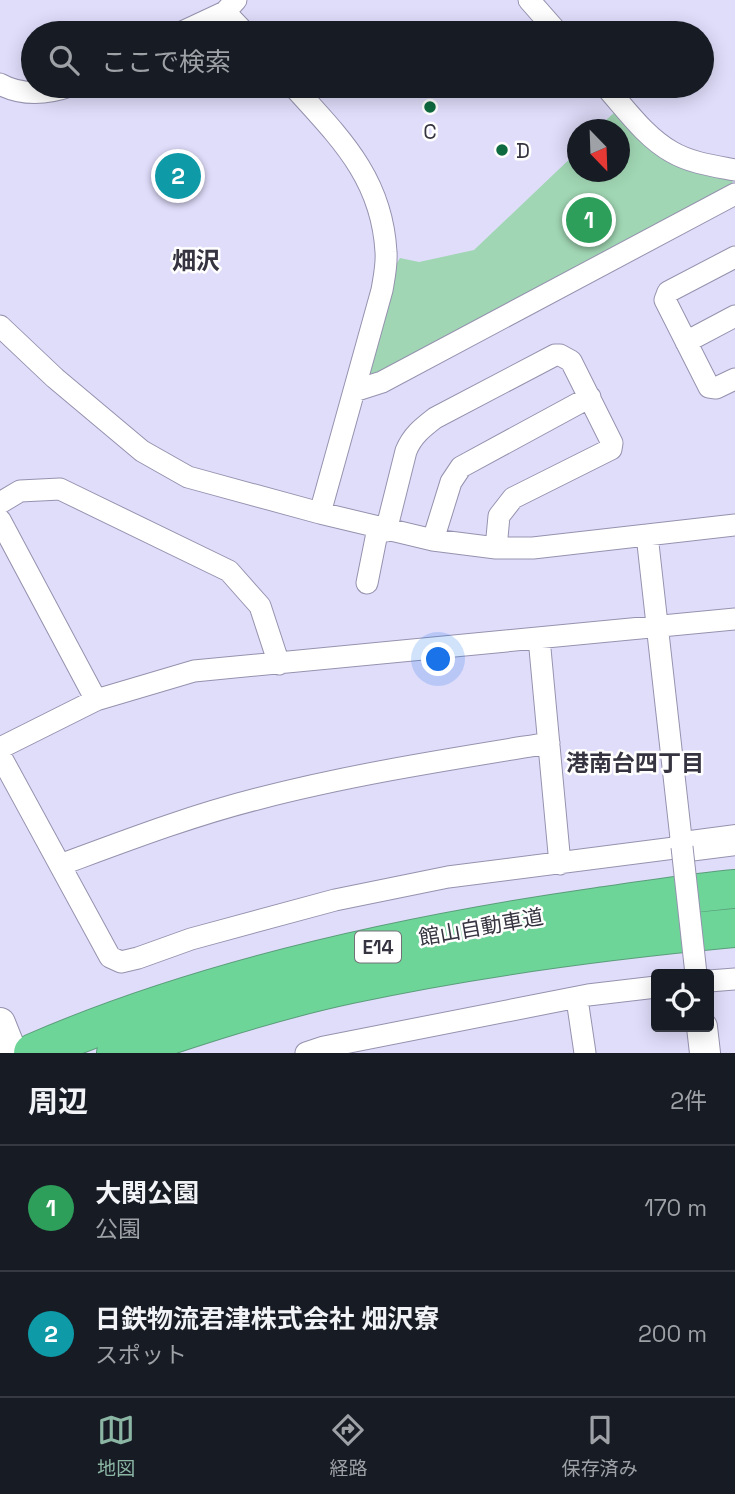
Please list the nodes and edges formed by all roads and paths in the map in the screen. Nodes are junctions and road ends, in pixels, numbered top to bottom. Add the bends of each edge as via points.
1 (529, 0) edge
2 (231, 6) edge
3 (203, 21) edge
4 (547, 21) edge
5 (0, 84) edge
6 (21, 91) edge
7 (304, 98) edge
8 (616, 98) edge
9 (735, 170) edge
10 (735, 194) edge
11 (735, 257) edge
12 (735, 316) edge
13 (0, 326) edge
14 (686, 342) junction
15 (735, 379) edge
16 (354, 391) junction
17 (590, 397) junction
18 (0, 503) edge
19 (320, 513) junction
20 (0, 520) edge
21 (735, 525) edge
22 (382, 529) junction
23 (647, 535) junction
24 (433, 540) junction
25 (496, 548) junction
26 (367, 583) dead end
27 (735, 619) edge
28 (656, 626) junction
29 (539, 638) junction
30 (279, 664) junction
31 (96, 700) junction
32 (549, 743) junction
33 (0, 748) edge
34 (0, 755) edge
35 (735, 840) edge
36 (682, 847) junction
37 (560, 863) junction
38 (60, 864) junction
39 (735, 889) edge
40 (735, 928) edge
41 (695, 969) edge
42 (735, 979) edge
43 (714, 981) edge
44 (651, 988) edge
45 (577, 999) junction
46 (0, 1023) edge
47 (703, 1032) edge
48 (12, 1053) edge
49 (33, 1053) edge
50 (116, 1053) edge
51 (306, 1053) edge
52 (585, 1053) edge
53 (705, 1053) edge

1 - 4 street
2 - 3 street
5 - 6 street
7 - 16 street via 360,166 376,195 382,223 387,254 382,290
8 - 9 street via 670,151
10 - 16 street via 382,382
11 - 14 street via 668,292 665,300
12 - 14 street
13 - 19 street via 142,451 188,477
14 - 15 street via 709,387
16 - 19 street
17 - 22 street via 572,361 555,355 435,418 411,440
17 - 24 street via 461,467 451,482
17 - 25 street via 611,449 513,498 499,516
18 - 30 street via 20,491 60,489 229,570 260,606
19 - 22 street
20 - 31 street
21 - 23 street
22 - 24 street
22 - 26 street
23 - 25 street
23 - 28 street
24 - 25 street
27 - 28 street
28 - 29 street
28 - 36 street
29 - 30 street
29 - 32 street
30 - 31 street via 194,671
31 - 33 street
32 - 37 street
32 - 38 street via 362,775 254,800
34 - 38 street
35 - 36 street
36 - 37 street
36 - 41 street, bridge
37 - 38 street via 448,877 335,900 121,962 110,957
39 - 49 highway, 館山自動車道 / E14 via 534,916 343,955 196,994
40 - 50 highway, 館山自動車道 / E14 via 443,966 362,982 206,1022
42 - 43 street
44 - 45 street
45 - 51 street
45 - 52 street
46 - 48 street
47 - 53 street

